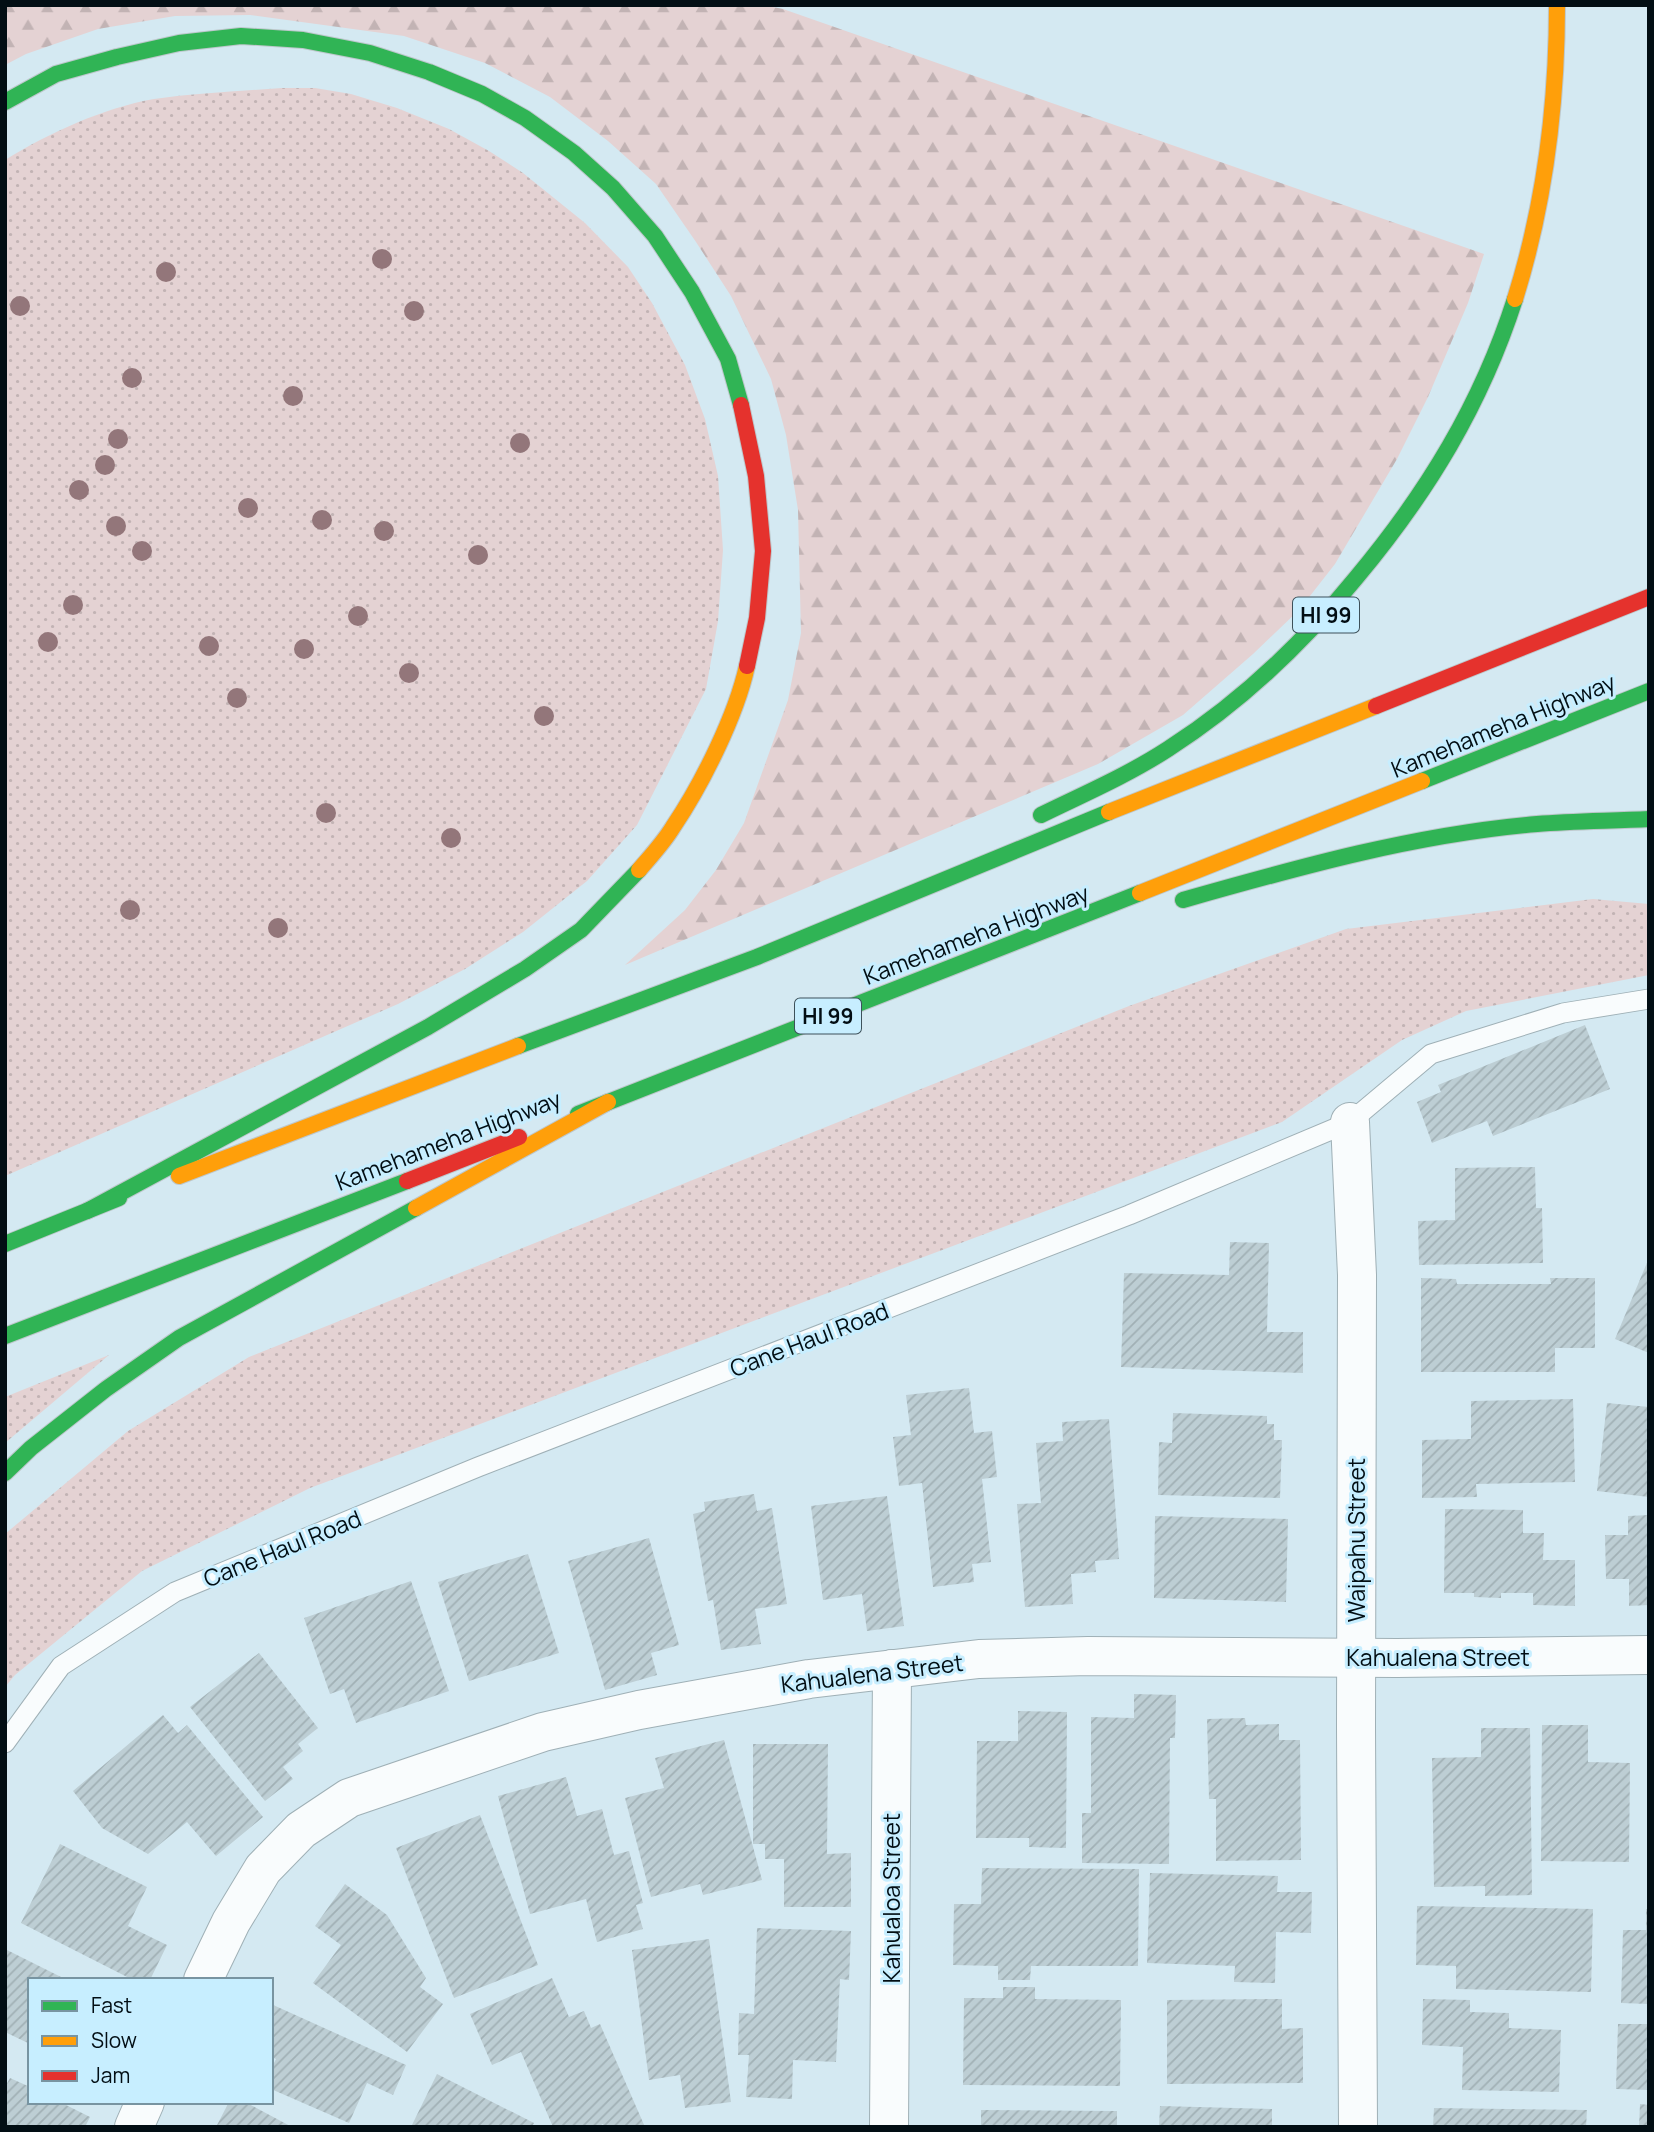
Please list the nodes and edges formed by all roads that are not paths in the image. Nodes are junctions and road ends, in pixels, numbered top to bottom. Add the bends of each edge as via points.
1 (1557, 5) edge
2 (5, 102) edge
3 (1649, 597) edge
4 (1649, 691) edge
5 (1649, 819) edge
6 (1024, 824) dead end
7 (951, 860) dead end
8 (1172, 903) dead end
9 (1119, 918) dead end
10 (757, 957) junction
11 (972, 960) junction
12 (1649, 999) edge
13 (608, 1102) junction
14 (1350, 1122) junction
15 (87, 1211) junction
16 (5, 1244) edge
17 (5, 1336) edge
18 (5, 1473) edge
19 (1649, 1656) edge
20 (1356, 1657) junction
21 (892, 1669) junction
22 (5, 1743) edge
23 (204, 1978) edge
24 (144, 2104) edge
25 (134, 2127) edge
26 (890, 2127) edge
27 (1358, 2127) edge

1 - 6 main road, HI 99 via 1555,111 1542,192 1521,277 1479,391 1426,488 1331,611 1278,666 1167,750
2 - 15 main road via 56,74 178,43 241,36 303,40 370,53 482,94 525,118 613,188 655,236 692,292 728,359 744,416 756,476 763,551 757,618 741,692 709,764 673,828 631,880 581,930 526,970 428,1027
3 - 10 main road
4 - 11 main road, Kamehameha Highway / HI 99
5 - 8 main road via 1536,824 1434,838 1305,865
7 - 10 main road
9 - 11 main road
10 - 15 main road
11 - 13 main road, Kamehameha Highway / HI 99
12 - 14 lane, Cane Haul Road via 1563,1013 1430,1054
13 - 17 main road, Kamehameha Highway / HI 99
13 - 18 main road via 179,1338 106,1389
14 - 20 street, Waipahu Street via 1357,1276
14 - 22 lane, Cane Haul Road via 1129,1216 478,1467 175,1592 61,1666
15 - 16 main road
19 - 20 street, Kahualena Street
20 - 21 street, Kahualena Street via 1074,1656 979,1659
20 - 27 street, Waipahu Street
21 - 23 street, Kahualena Street via 808,1679 543,1732 349,1798 301,1830 263,1869
21 - 26 street, Kahualoa Street
24 - 25 street

